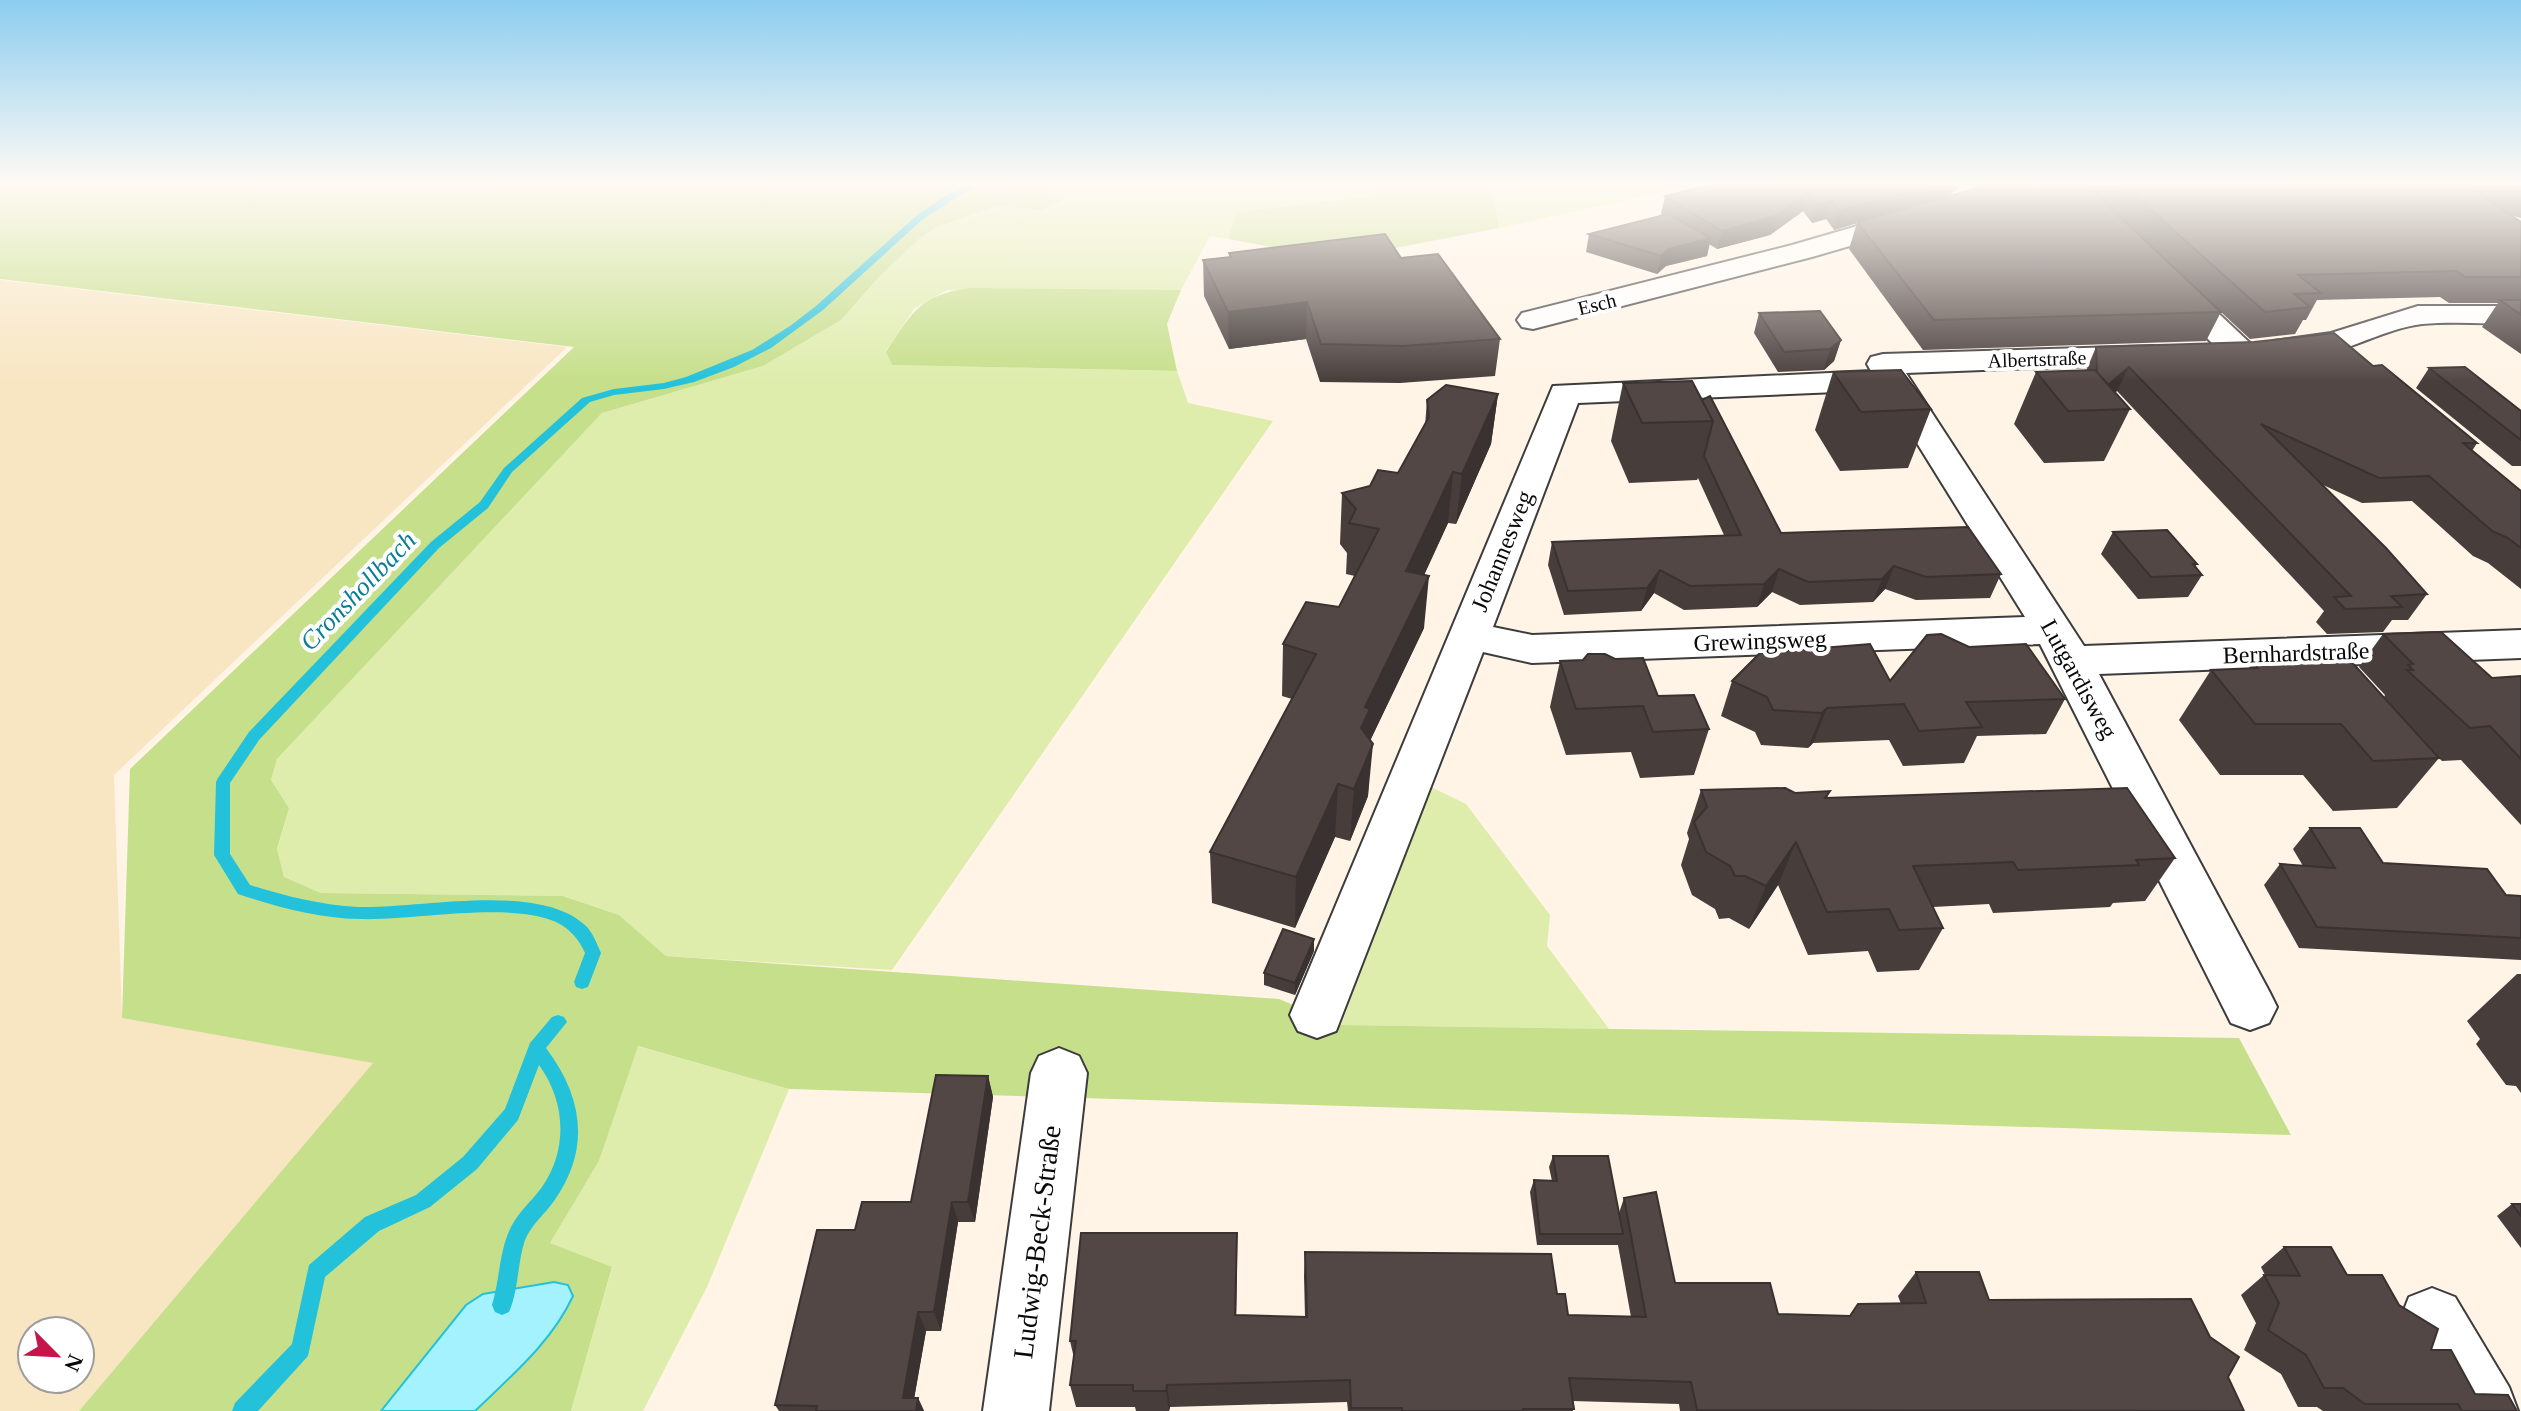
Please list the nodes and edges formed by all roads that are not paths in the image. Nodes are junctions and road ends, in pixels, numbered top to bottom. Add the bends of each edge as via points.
1 (1803, 251) edge
2 (2154, 268) edge
3 (2521, 315) edge
4 (1533, 320) dead end
5 (2335, 342) junction
6 (2241, 353) junction
7 (2364, 366) edge
8 (1888, 372) junction
9 (1468, 635) junction
10 (2521, 644) edge
11 (2063, 646) junction
12 (2250, 1007) dead end
13 (1317, 1015) dead end
14 (1059, 1073) dead end
15 (2432, 1320) dead end
16 (1016, 1411) edge
17 (2485, 1411) edge

1 - 4 street, Esch
2 - 6 street
3 - 5 street, Albertstraße via 2418,315
5 - 6 street, Albertstraße
5 - 7 street
6 - 8 street, Albertstraße
8 - 9 street, Johannesweg via 1565,393
8 - 11 street, Lutgardisweg
9 - 11 street, Grewingsweg via 1532,649
9 - 13 street, Johannesweg
10 - 11 street, Bernhardstraße
11 - 12 street, Lutgardisweg
14 - 16 street, Ludwig-Beck-Straße
15 - 17 street

